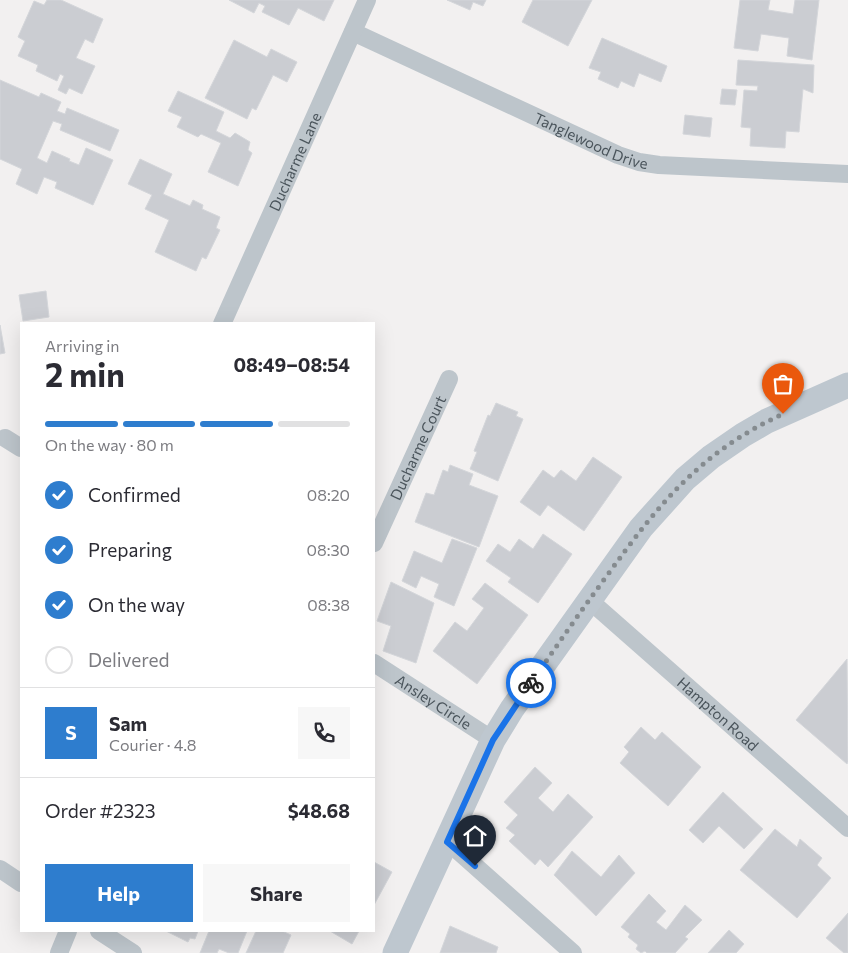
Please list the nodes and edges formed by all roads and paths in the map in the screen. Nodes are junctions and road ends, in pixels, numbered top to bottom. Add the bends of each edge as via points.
1 (368, 0) edge
2 (353, 32) junction
3 (848, 174) edge
4 (223, 322) edge
5 (449, 378) dead end
6 (848, 386) edge
7 (5, 438) dead end
8 (20, 447) edge
9 (375, 541) edge
10 (589, 600) junction
11 (375, 664) edge
12 (493, 740) junction
13 (848, 828) edge
14 (447, 842) junction
15 (0, 870) edge
16 (20, 882) edge
17 (68, 932) edge
18 (101, 932) edge
19 (59, 953) edge
20 (133, 953) edge
21 (395, 953) edge
22 (573, 953) edge

1 - 2 street, Ducharme Lane
2 - 3 street, Tanglewood Drive via 618,155 640,162
2 - 4 street, Ducharme Lane
5 - 9 street, Ducharme Court
6 - 10 street via 767,421 711,457 670,494
7 - 8 street
10 - 12 street
10 - 13 street, Hampton Road
11 - 12 street, Ansley Circle
12 - 14 street
14 - 21 street
14 - 22 street
15 - 16 street
17 - 19 street
18 - 20 street

